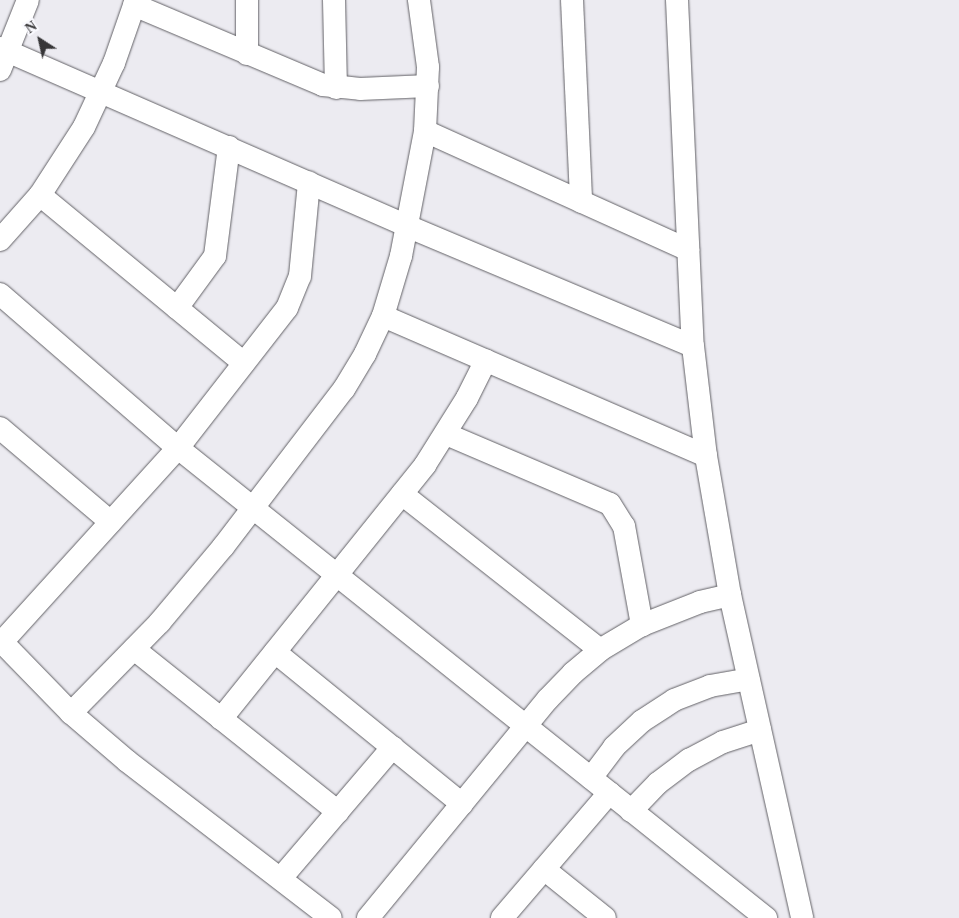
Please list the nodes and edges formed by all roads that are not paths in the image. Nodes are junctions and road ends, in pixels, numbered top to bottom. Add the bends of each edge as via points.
1 (28, 0) edge
2 (247, 0) edge
3 (334, 0) edge
4 (419, 0) edge
5 (572, 0) edge
6 (677, 0) edge
7 (135, 3) edge
8 (247, 54) junction
9 (3, 56) edge
10 (428, 86) junction
11 (336, 88) junction
12 (102, 91) junction
13 (425, 130) junction
14 (229, 147) junction
15 (309, 182) junction
16 (40, 195) junction
17 (581, 202) junction
18 (407, 226) junction
19 (0, 240) edge
20 (688, 250) junction
21 (0, 294) edge
22 (177, 308) junction
23 (383, 316) junction
24 (693, 346) junction
25 (486, 360) junction
26 (244, 363) junction
27 (0, 428) edge
28 (446, 434) junction
29 (178, 448) junction
30 (706, 456) junction
31 (402, 494) junction
32 (253, 508) junction
33 (111, 522) junction
34 (337, 575) junction
35 (730, 595) junction
36 (642, 625) junction
37 (1, 641) edge
38 (134, 650) junction
39 (600, 650) junction
40 (275, 652) junction
41 (748, 679) junction
42 (71, 713) junction
43 (221, 718) junction
44 (527, 726) junction
45 (760, 730) junction
46 (393, 747) junction
47 (591, 778) junction
48 (609, 793) junction
49 (462, 804) junction
50 (631, 810) junction
51 (338, 812) junction
52 (544, 869) junction
53 (281, 878) junction
54 (331, 918) edge
55 (368, 918) edge
56 (502, 918) edge
57 (605, 918) edge
58 (766, 918) edge
59 (802, 918) edge

1 - 9 street
2 - 8 street
3 - 11 street
4 - 10 street via 427,48
5 - 17 street
6 - 20 street
7 - 8 street
7 - 12 street
8 - 11 street via 310,82
9 - 12 street
10 - 11 street
10 - 13 street
12 - 14 street
12 - 16 street via 64,162
13 - 17 street
13 - 18 street
14 - 15 street
14 - 22 street via 215,256
15 - 18 street
15 - 26 street via 297,287 287,308
16 - 19 street
16 - 22 street
17 - 20 street
18 - 23 street
18 - 24 street
20 - 24 street
21 - 29 street
22 - 26 street
23 - 25 street
23 - 32 street via 344,389
24 - 30 street
25 - 28 street
25 - 30 street
26 - 29 street
27 - 33 street
28 - 31 street
28 - 36 street via 610,504 624,526
29 - 32 street
29 - 33 street
30 - 35 street
31 - 34 street
31 - 39 street
32 - 34 street
32 - 38 street via 192,585
33 - 37 street
34 - 40 street
34 - 44 street
35 - 36 street via 700,602
35 - 41 street
36 - 39 street
37 - 42 street
38 - 42 street
38 - 43 street
39 - 44 street via 573,673
40 - 43 street
40 - 46 street
41 - 45 street
41 - 47 street via 710,686 674,700 614,747
42 - 53 street via 127,761
43 - 51 street
44 - 47 street
44 - 49 street
45 - 50 street via 723,742 689,760 658,783
45 - 59 street
46 - 49 street
46 - 51 street
47 - 48 street
48 - 50 street
48 - 52 street
49 - 55 street
50 - 58 street
51 - 53 street
52 - 56 street
52 - 57 street
53 - 54 street

